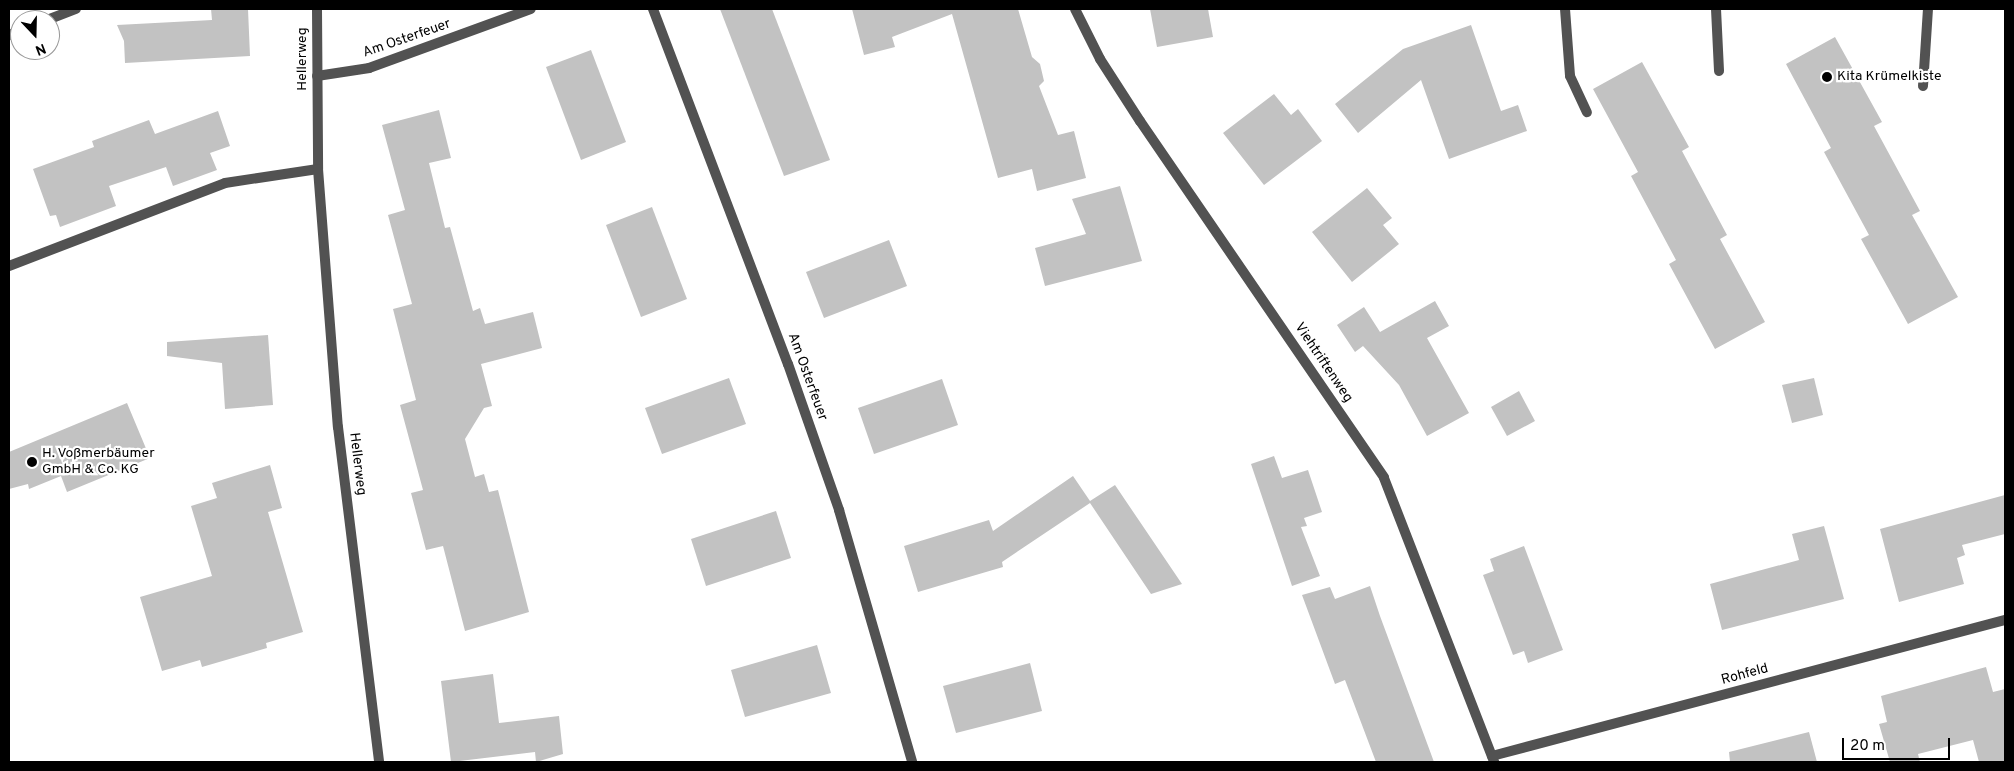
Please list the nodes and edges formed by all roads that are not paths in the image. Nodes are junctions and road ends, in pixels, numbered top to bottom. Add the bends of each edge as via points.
1 (76, 9) edge
2 (317, 9) edge
3 (531, 9) edge
4 (653, 9) edge
5 (1075, 9) edge
6 (1565, 9) edge
7 (1716, 9) edge
8 (1928, 9) edge
9 (60, 15) edge
10 (1719, 71) dead end
11 (317, 76) junction
12 (1923, 86) dead end
13 (1587, 112) dead end
14 (318, 169) junction
15 (9, 266) edge
16 (2005, 620) edge
17 (1493, 759) edge
18 (379, 762) edge
19 (912, 762) edge

1 - 9 street
2 - 11 street, Hellerweg
3 - 11 street, Am Osterfeuer via 368,68
4 - 19 street, Am Osterfeuer via 788,364 839,510
5 - 17 street, Viehtriftenweg via 1100,59 1140,121 1384,478
6 - 13 street via 1570,76
7 - 10 street
8 - 12 street
11 - 14 street, Hellerweg
14 - 15 street via 225,183
14 - 18 street, Hellerweg via 338,427
16 - 17 street, Rohfeld

